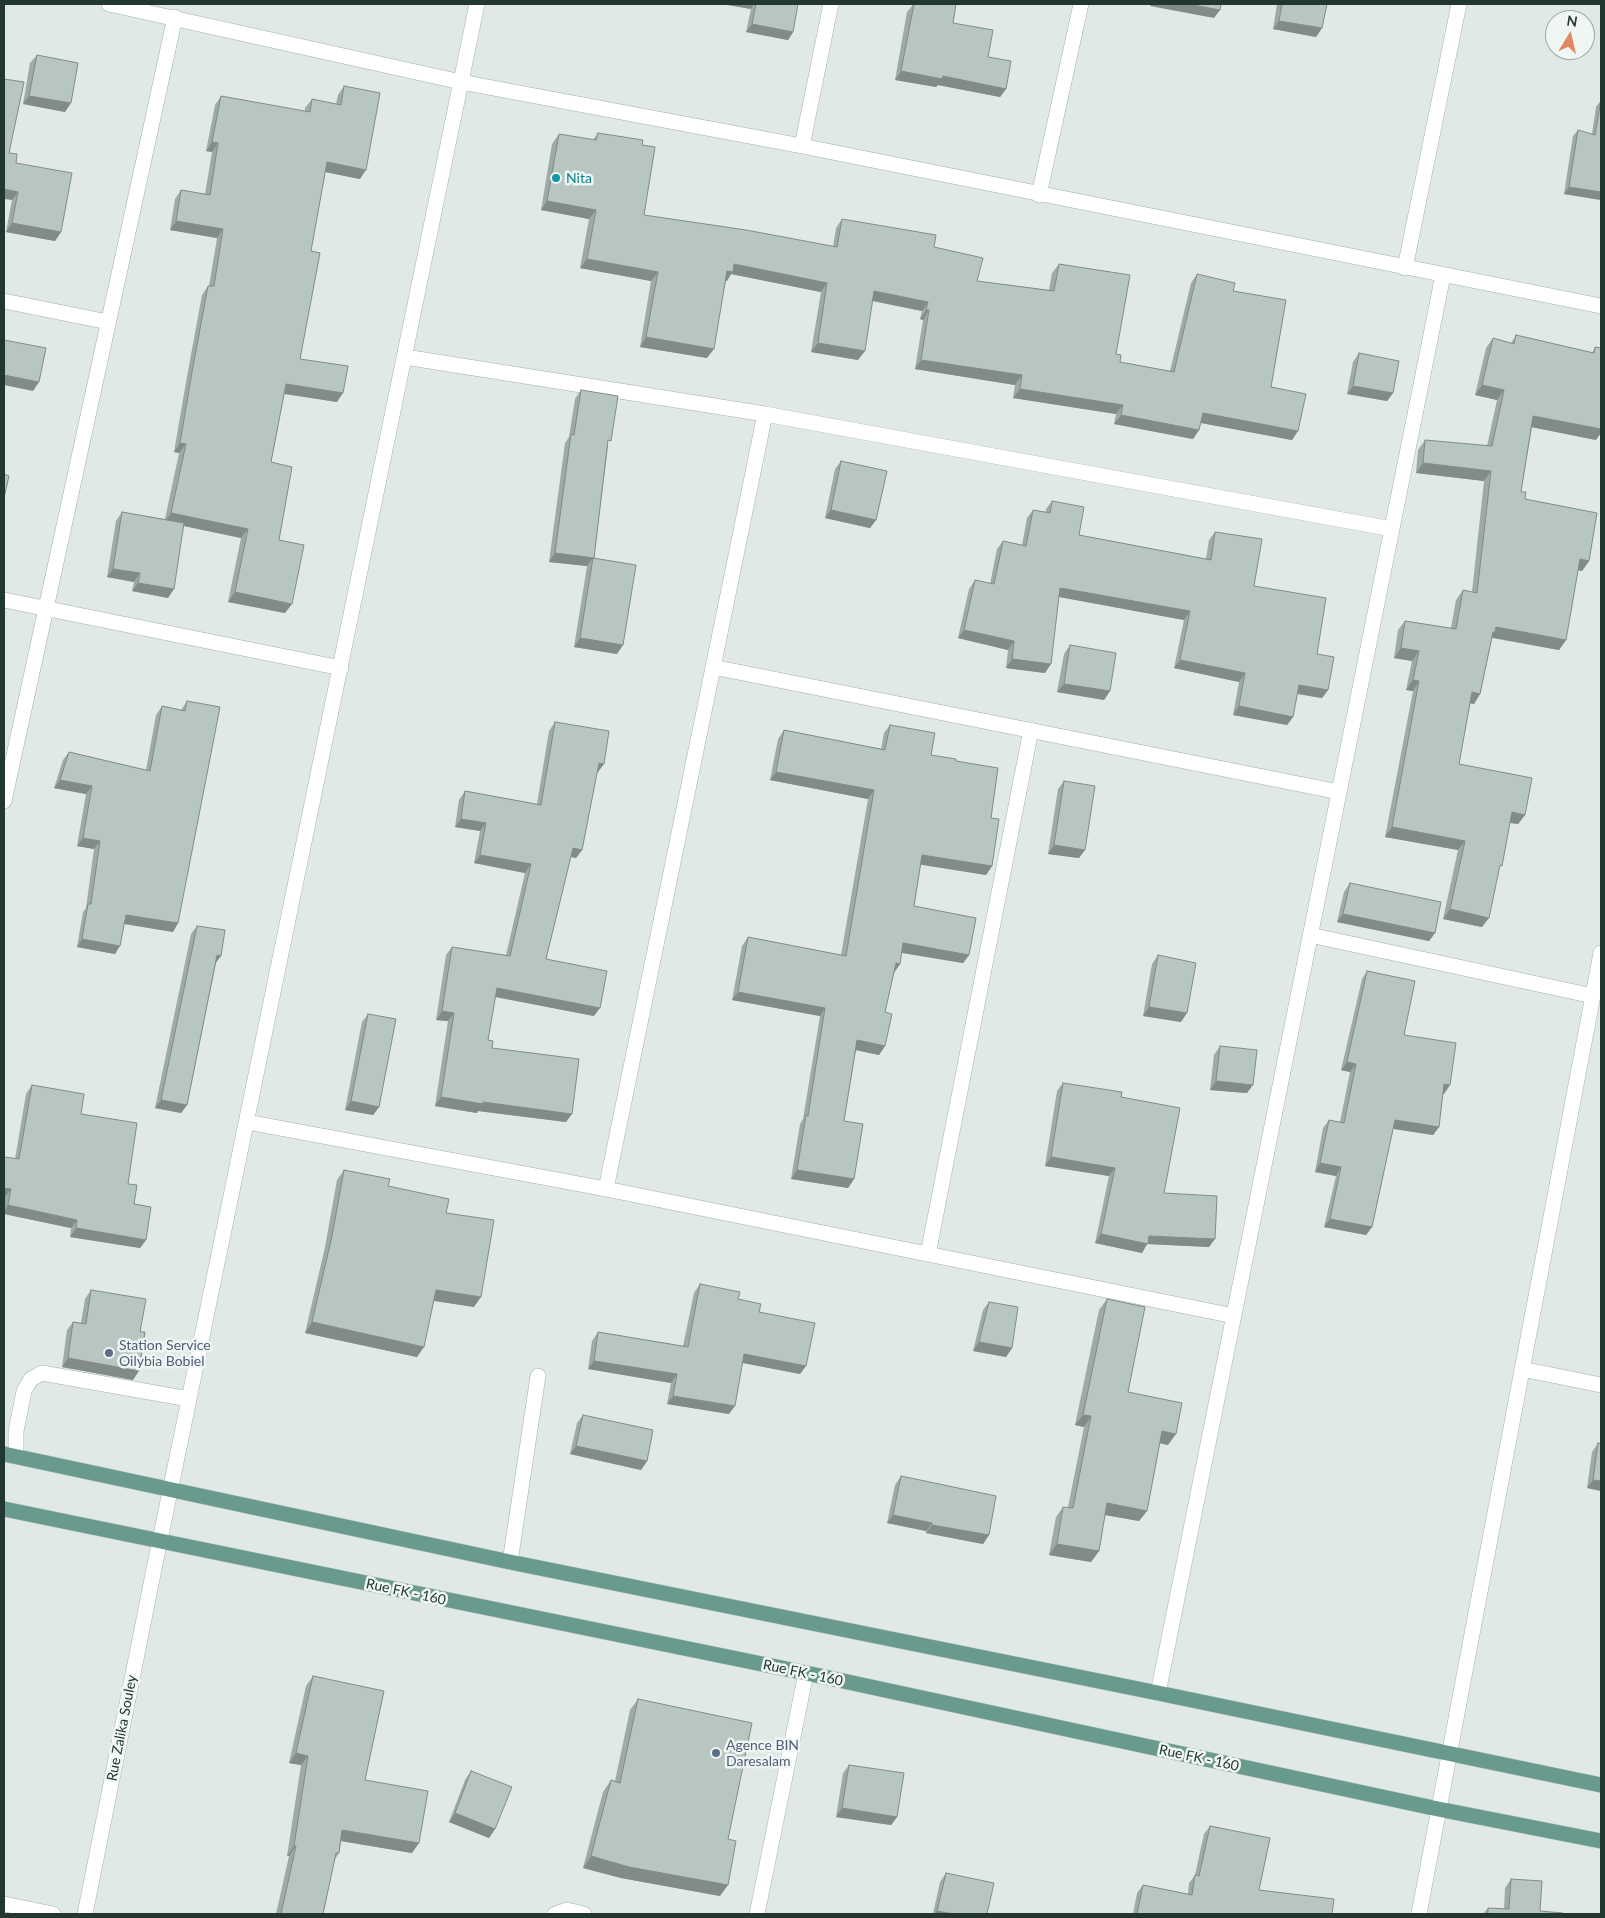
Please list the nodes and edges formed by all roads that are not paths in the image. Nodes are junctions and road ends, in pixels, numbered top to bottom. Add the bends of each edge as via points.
1 (109, 4) edge
2 (478, 4) edge
3 (831, 4) edge
4 (1081, 4) edge
5 (1459, 4) edge
6 (175, 17) junction
7 (461, 82) junction
8 (802, 146) junction
9 (1039, 195) junction
10 (1405, 268) junction
11 (1443, 275) junction
12 (4, 301) edge
13 (1601, 306) edge
14 (108, 322) junction
15 (405, 357) junction
16 (765, 414) junction
17 (1392, 529) junction
18 (4, 600) edge
19 (46, 609) junction
20 (713, 666) junction
21 (340, 668) junction
22 (1030, 730) junction
23 (1339, 792) junction
24 (4, 801) edge
25 (1310, 935) junction
26 (1601, 953) edge
27 (1593, 996) junction
28 (247, 1122) junction
29 (606, 1190) junction
30 (928, 1254) junction
31 (1234, 1316) junction
32 (1522, 1369) junction
33 (538, 1376) dead end
34 (1601, 1385) edge
35 (190, 1399) junction
36 (10, 1455) edge
37 (171, 1490) junction
38 (4, 1509) edge
39 (160, 1542) junction
40 (510, 1562) junction
41 (806, 1673) junction
42 (1158, 1693) junction
43 (1449, 1754) junction
44 (1601, 1785) edge
45 (1438, 1809) junction
46 (1601, 1841) edge
47 (4, 1904) edge
48 (52, 1914) edge
49 (85, 1914) edge
50 (555, 1914) edge
51 (584, 1914) edge
52 (757, 1914) edge
53 (1419, 1914) edge

1 - 6 street
2 - 7 street, Rue Zalika Souley
3 - 8 street
4 - 9 street
5 - 10 street
6 - 7 street
6 - 14 street
7 - 8 street
7 - 15 street, Rue Zalika Souley
8 - 9 street
9 - 10 street
10 - 11 street
11 - 13 street
11 - 17 street
12 - 14 street
14 - 19 street
15 - 16 street
15 - 21 street, Rue Zalika Souley
16 - 17 street
16 - 20 street
17 - 23 street
18 - 19 street
19 - 21 street
19 - 24 street
20 - 22 street
20 - 29 street
21 - 28 street, Rue Zalika Souley
22 - 23 street
22 - 30 street
23 - 25 street
25 - 27 street
25 - 31 street
26 - 27 street
27 - 32 street
28 - 29 street
28 - 35 street, Rue Zalika Souley
29 - 30 street
30 - 31 street
31 - 42 street
32 - 34 street
32 - 43 street
33 - 40 street
35 - 36 street via 42,1373 31,1379 24,1391
35 - 37 street, Rue Zalika Souley
36 - 37 main road
37 - 39 street, Rue Zalika Souley
37 - 40 main road
38 - 39 main road, Rue FK - 160
39 - 41 main road, Rue FK - 160
39 - 49 street, Rue Zalika Souley
40 - 42 main road
41 - 45 main road, Rue FK - 160
41 - 52 street
42 - 43 main road
43 - 44 main road
43 - 45 street
45 - 46 main road, Rue FK - 160
45 - 53 street
47 - 48 street
50 - 51 street via 567,1910

